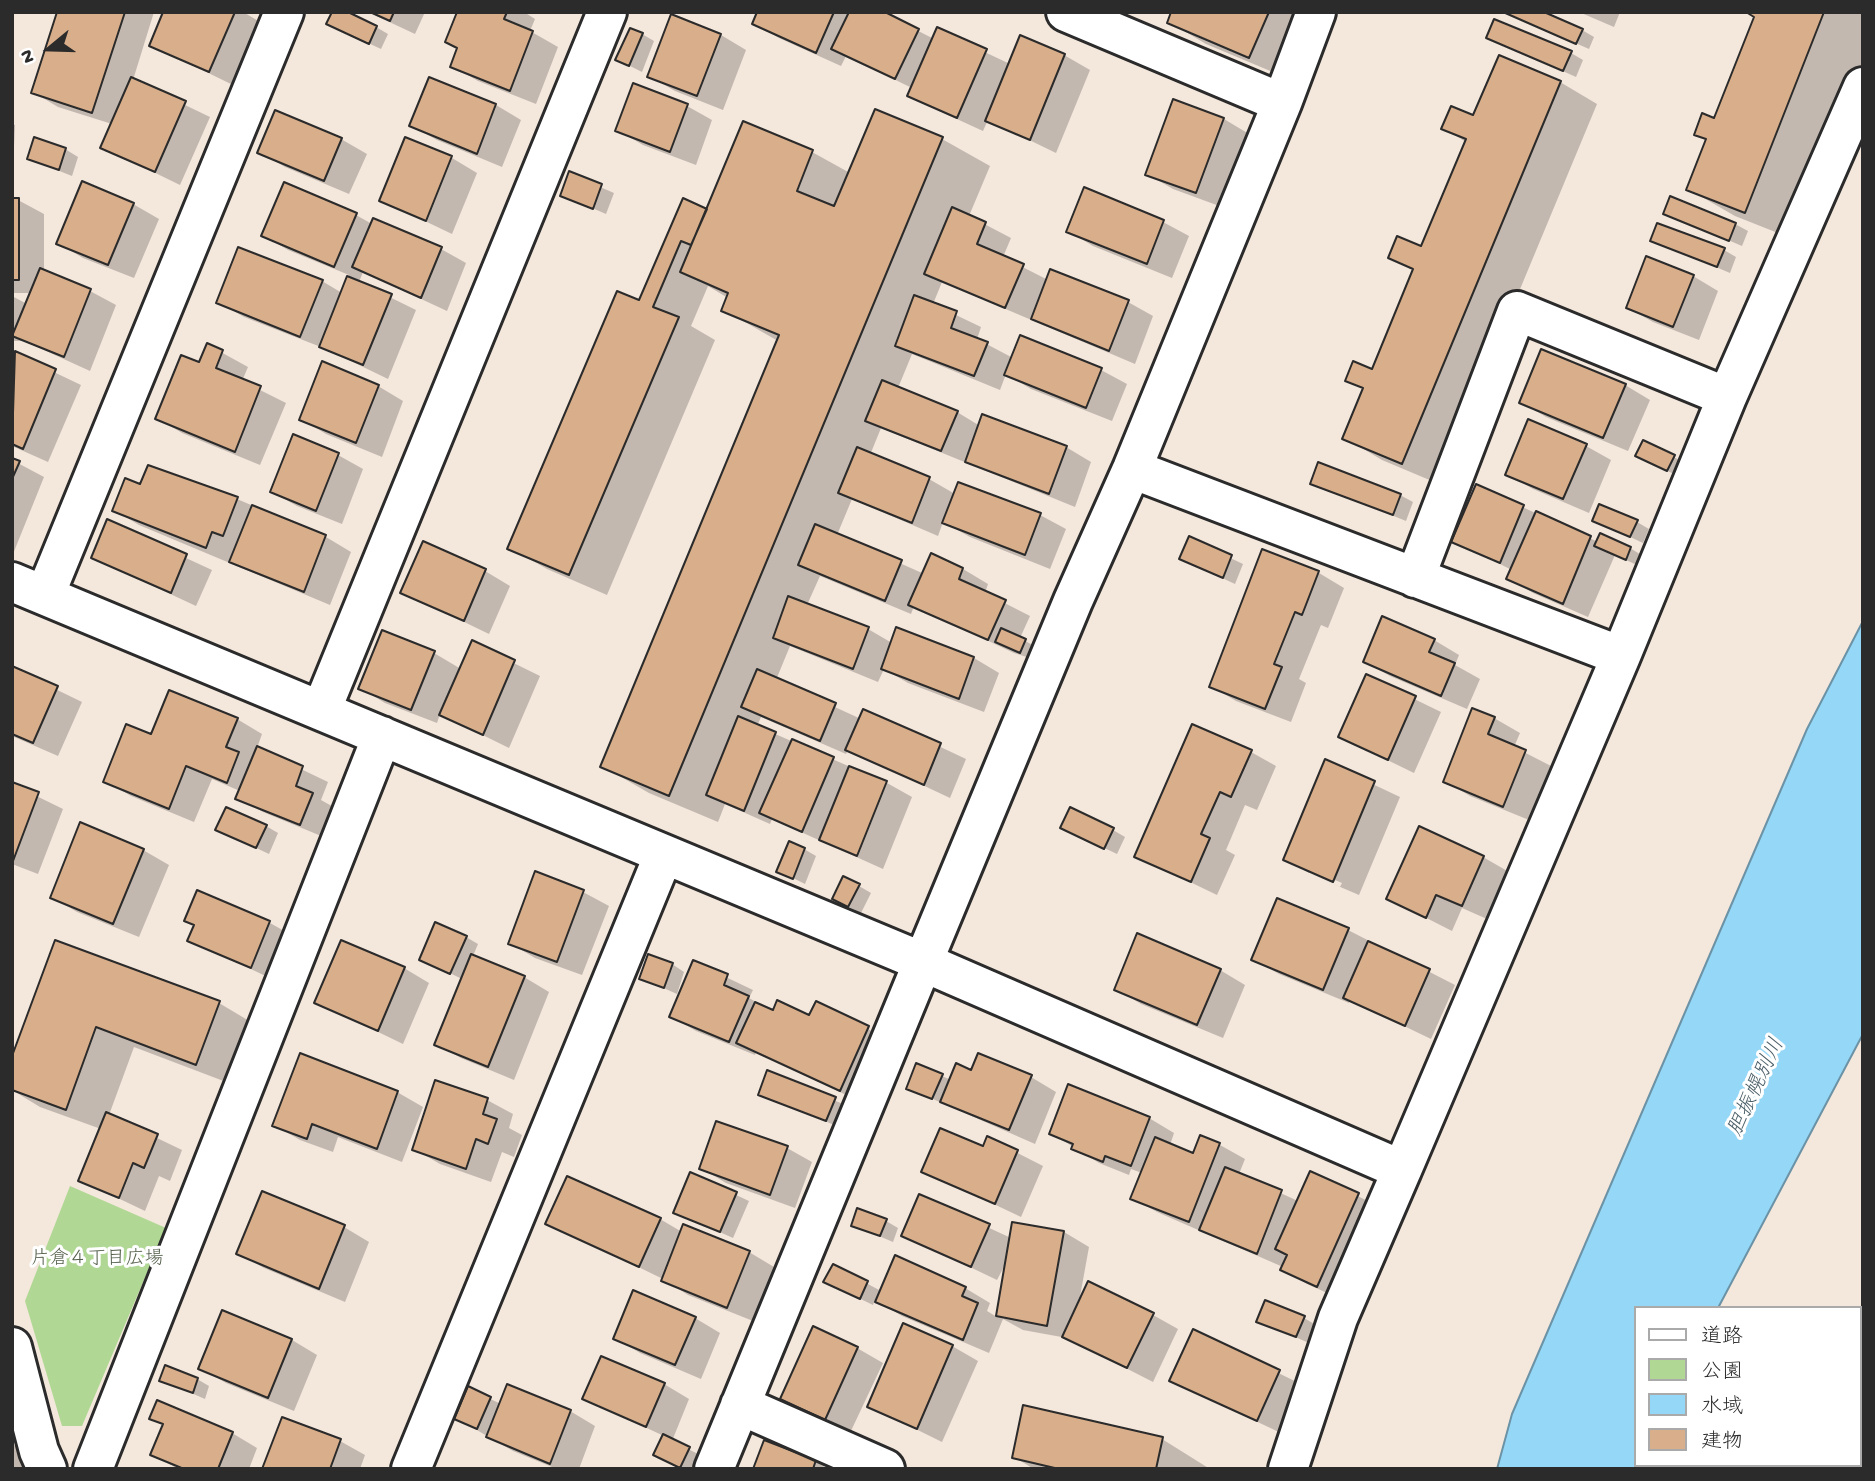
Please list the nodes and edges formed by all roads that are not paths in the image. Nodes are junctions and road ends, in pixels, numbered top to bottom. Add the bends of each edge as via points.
1 (284, 12) edge
2 (607, 12) edge
3 (1066, 12) edge
4 (1316, 12) edge
5 (1863, 87) edge
6 (1282, 103) junction
7 (1727, 397) junction
8 (1132, 469) junction
9 (1415, 578) junction
10 (29, 588) edge
11 (1621, 656) junction
12 (321, 711) junction
13 (382, 736) junction
14 (664, 854) junction
15 (923, 962) junction
16 (1402, 1170) junction
17 (13, 1355) edge
18 (740, 1405) junction
19 (47, 1469) edge
20 (93, 1469) edge
21 (411, 1469) edge
22 (714, 1469) edge
23 (885, 1469) edge
24 (1288, 1469) edge

1 - 10 street
2 - 12 street
3 - 6 street
4 - 6 street
5 - 7 street
6 - 8 street
7 - 9 street via 1517,311
7 - 11 street
8 - 9 street
8 - 15 street
9 - 11 street
10 - 12 street
11 - 16 street
12 - 13 street
13 - 14 street
13 - 20 street
14 - 15 street
14 - 21 street
15 - 16 street
15 - 18 street
16 - 24 street via 1338,1318
17 - 19 street
18 - 22 street
18 - 23 street

